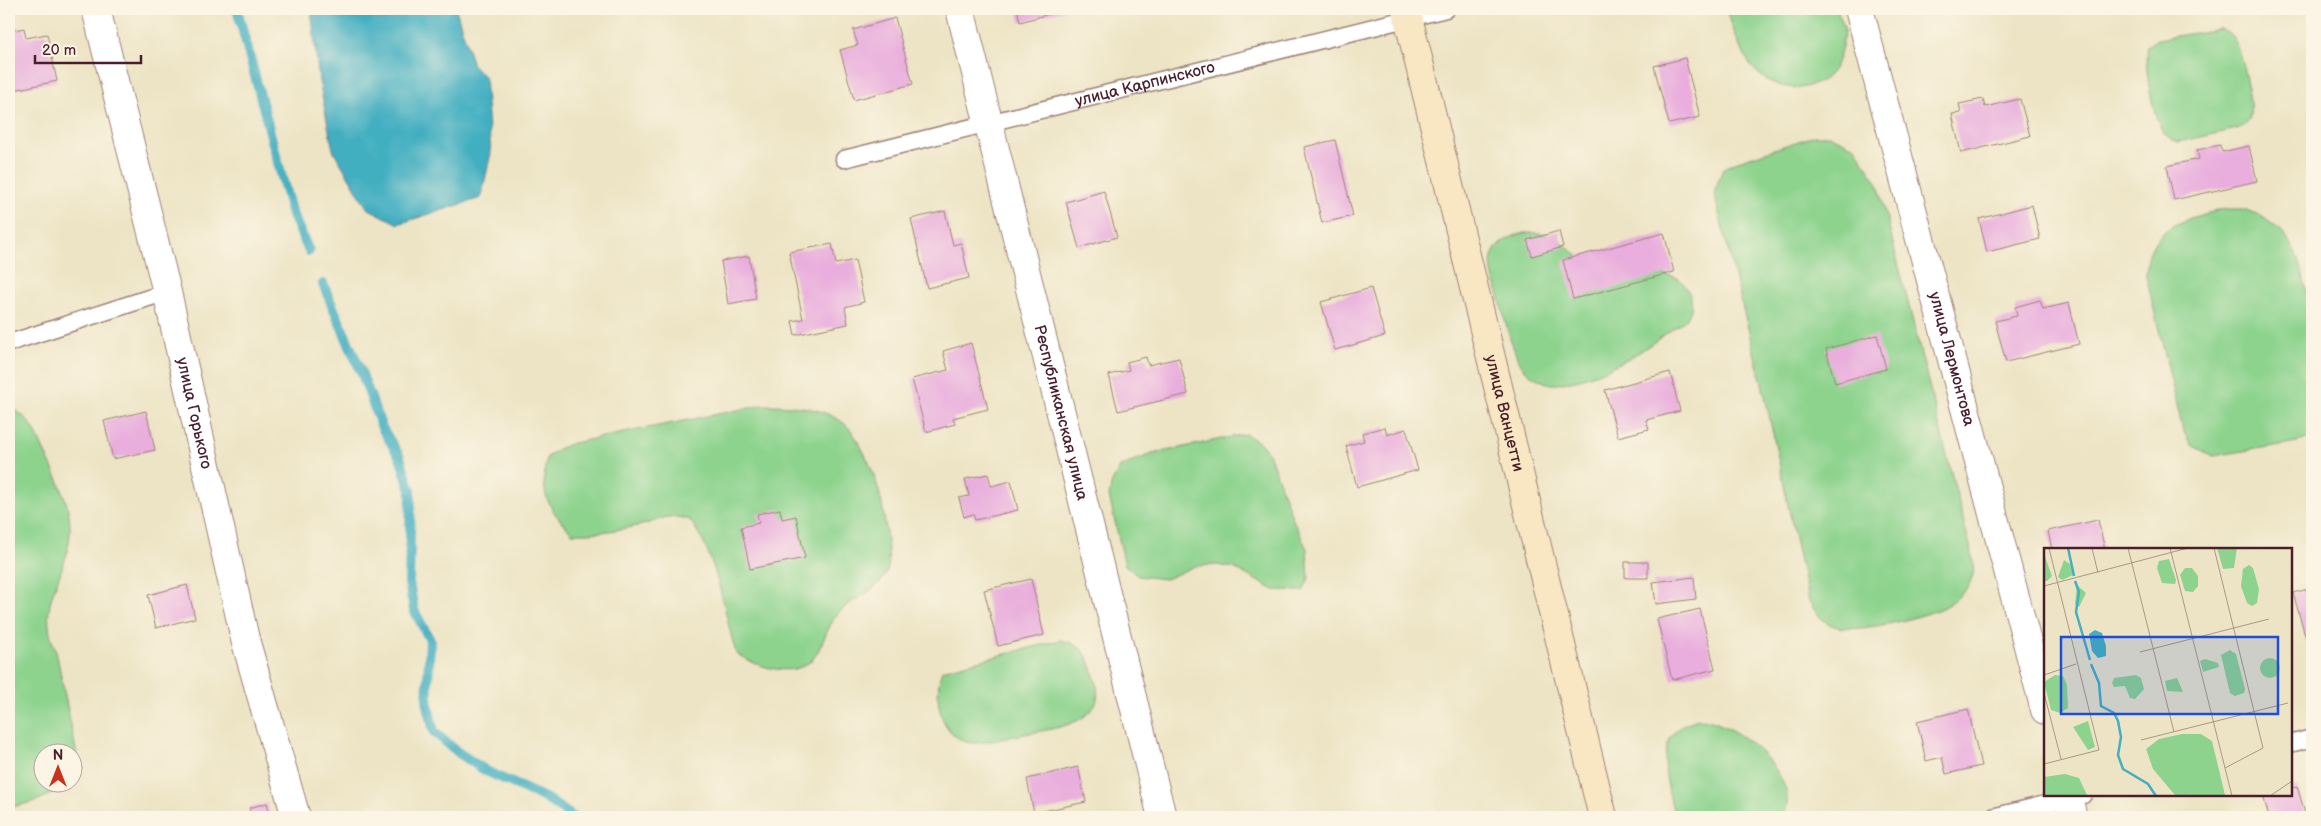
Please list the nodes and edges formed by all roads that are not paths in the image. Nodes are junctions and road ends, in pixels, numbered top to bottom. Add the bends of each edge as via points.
1 (96, 9) edge
2 (960, 9) edge
3 (1446, 9) edge
4 (1858, 9) edge
5 (1407, 14) edge
6 (987, 122) junction
7 (844, 159) dead end
8 (167, 292) junction
9 (9, 343) edge
10 (2044, 706) edge
11 (2312, 738) edge
12 (2291, 744) edge
13 (2073, 801) edge
14 (296, 817) edge
15 (1162, 817) edge
16 (1603, 817) edge
17 (1992, 817) edge

1 - 8 street, улица Горького
2 - 6 street, Республиканская улица
3 - 5 lane, улица Карпинского
4 - 10 street, улица Лермонтова
5 - 6 lane, улица Карпинского
5 - 16 street, улица Ванцетти
6 - 7 lane, улица Карпинского
6 - 15 street, Республиканская улица
8 - 9 lane
8 - 14 street, улица Горького via 245,639
11 - 12 lane
13 - 17 lane

